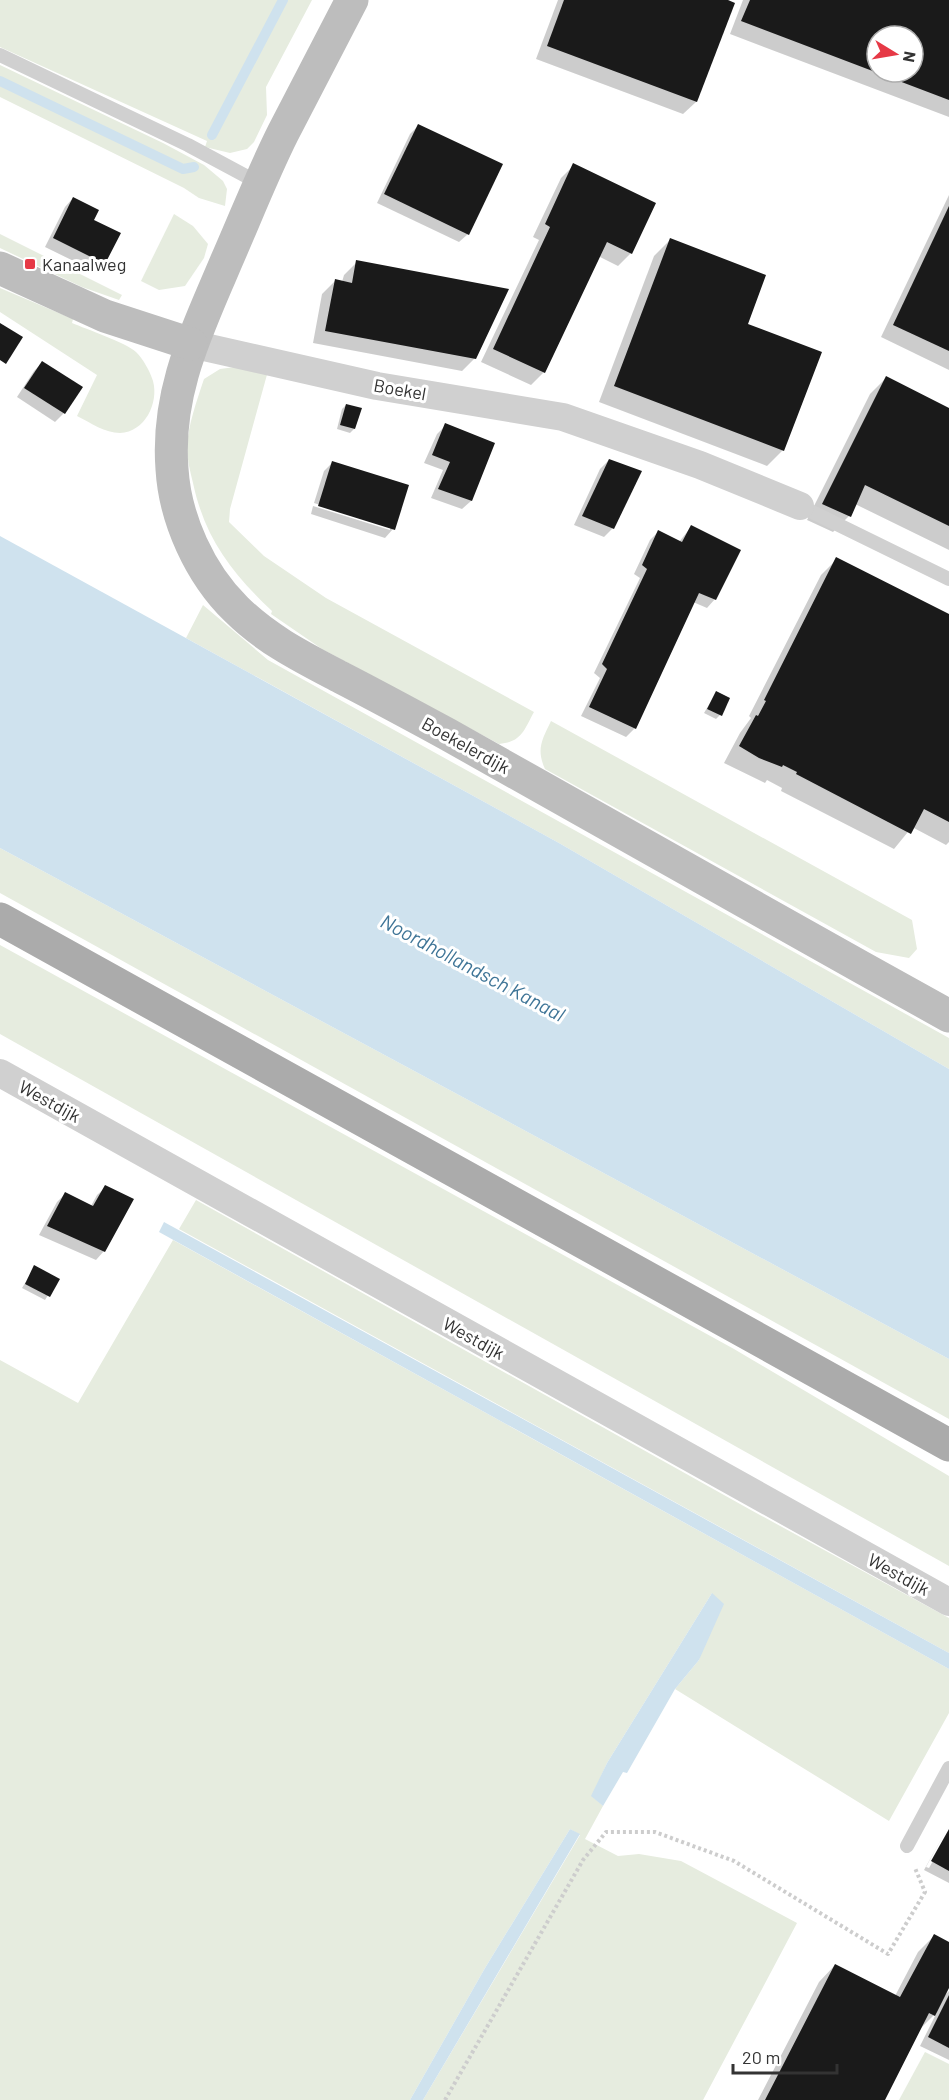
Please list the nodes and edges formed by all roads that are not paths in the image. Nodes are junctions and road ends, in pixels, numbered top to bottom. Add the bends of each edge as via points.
1 (352, 0) edge
2 (0, 55) edge
3 (259, 183) junction
4 (0, 268) edge
5 (191, 344) junction
6 (800, 506) joint
7 (949, 579) edge
8 (0, 919) edge
9 (949, 1016) edge
10 (0, 1073) edge
11 (949, 1445) edge
12 (949, 1602) edge
13 (949, 1768) edge
14 (907, 1846) road end

1 - 3 street
2 - 3 lane
3 - 5 street
4 - 5 street, Boekel via 105,316
5 - 6 street, Boekel via 377,386 563,417 700,465
5 - 9 street, Boekelerdijk via 174,402 174,496 188,538 220,593 237,610 280,646 418,718
6 - 7 lane
8 - 11 main road
10 - 12 street, Westdijk
13 - 14 lane

